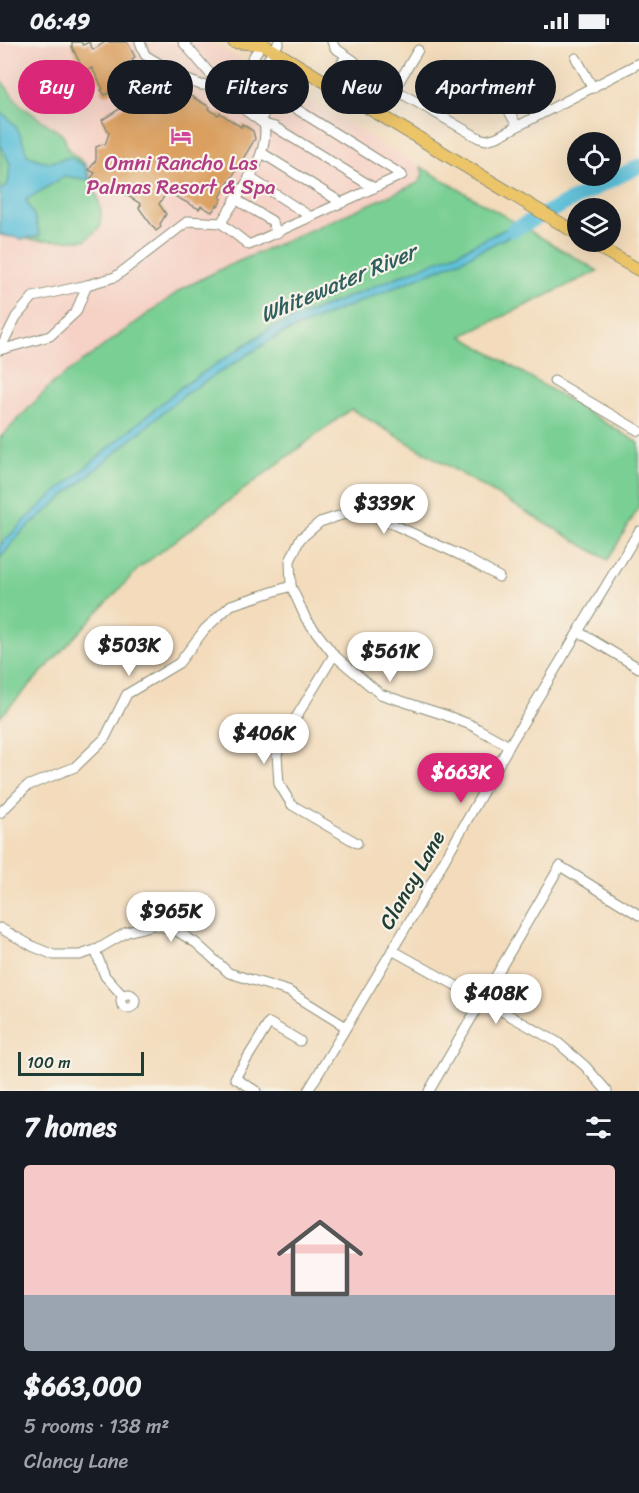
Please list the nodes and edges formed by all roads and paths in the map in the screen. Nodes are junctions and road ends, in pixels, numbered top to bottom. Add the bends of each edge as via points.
1 (152, 42) edge
2 (183, 42) edge
3 (234, 42) edge
4 (332, 42) edge
5 (261, 43) edge
6 (140, 44) edge
7 (276, 47) edge
8 (418, 50) dead end
9 (346, 56) junction
10 (576, 58) dead end
11 (251, 60) edge
12 (268, 60) edge
13 (344, 60) edge
14 (351, 60) edge
15 (639, 63) edge
16 (205, 68) edge
17 (403, 75) edge
18 (321, 80) edge
19 (205, 85) edge
20 (593, 88) junction
21 (403, 95) edge
22 (250, 114) edge
23 (376, 114) edge
24 (510, 114) edge
25 (262, 123) junction
26 (517, 126) junction
27 (262, 153) junction
28 (249, 177) junction
29 (375, 188) junction
30 (235, 199) junction
31 (342, 203) junction
32 (311, 217) junction
33 (221, 222) junction
34 (567, 228) edge
35 (277, 233) junction
36 (606, 252) edge
37 (636, 269) edge
38 (87, 285) junction
39 (0, 349) edge
40 (554, 381) dead end
41 (639, 431) edge
42 (639, 531) edge
43 (499, 577) dead end
44 (291, 586) junction
45 (579, 632) junction
46 (334, 655) junction
47 (639, 668) edge
48 (509, 746) junction
49 (0, 813) edge
50 (357, 843) dead end
51 (639, 915) edge
52 (0, 928) edge
53 (95, 950) junction
54 (392, 950) junction
55 (123, 996) dead end
56 (482, 1002) junction
57 (346, 1027) junction
58 (300, 1041) dead end
59 (429, 1090) edge
60 (256, 1091) edge
61 (308, 1091) edge
62 (608, 1091) edge

1 - 6 street
2 - 16 street
3 - 5 main road
4 - 9 street
5 - 7 main road
5 - 11 street
6 - 19 street via 145,55 185,79
7 - 12 street
7 - 18 main road
8 - 17 street
9 - 13 street
9 - 14 street
10 - 20 street
15 - 20 street
20 - 26 street
21 - 26 street via 486,140
22 - 25 street
23 - 34 main road
24 - 26 street
25 - 27 street
25 - 29 street via 275,127
25 - 29 street via 274,95 402,175
27 - 28 street
27 - 31 street
28 - 30 street
28 - 32 street
29 - 31 street
30 - 33 street
30 - 35 street via 272,221
31 - 32 street
32 - 35 street
33 - 35 street via 249,245
33 - 38 street via 188,221 115,278
36 - 37 main road
38 - 39 street via 76,312 50,336
38 - 39 street via 33,297 16,317
40 - 41 street
42 - 45 street, Clancy Lane
43 - 44 street via 375,516 348,513 320,522 300,538 290,561
44 - 46 street via 306,619
44 - 49 street via 231,604 179,663 127,694 105,738 75,767 27,786
45 - 47 street
45 - 48 street, Clancy Lane
46 - 48 street via 380,694 471,725
46 - 50 street via 277,753 279,784 292,805
48 - 54 street, Clancy Lane
51 - 56 street via 560,867
52 - 53 street via 54,955 80,955
53 - 55 street via 105,976
53 - 57 street via 127,932 154,925 175,930 229,973 288,991
54 - 56 street
54 - 57 street, Clancy Lane
56 - 59 street
56 - 62 street via 556,1042
57 - 61 street, Clancy Lane
58 - 60 street via 269,1023 235,1078

